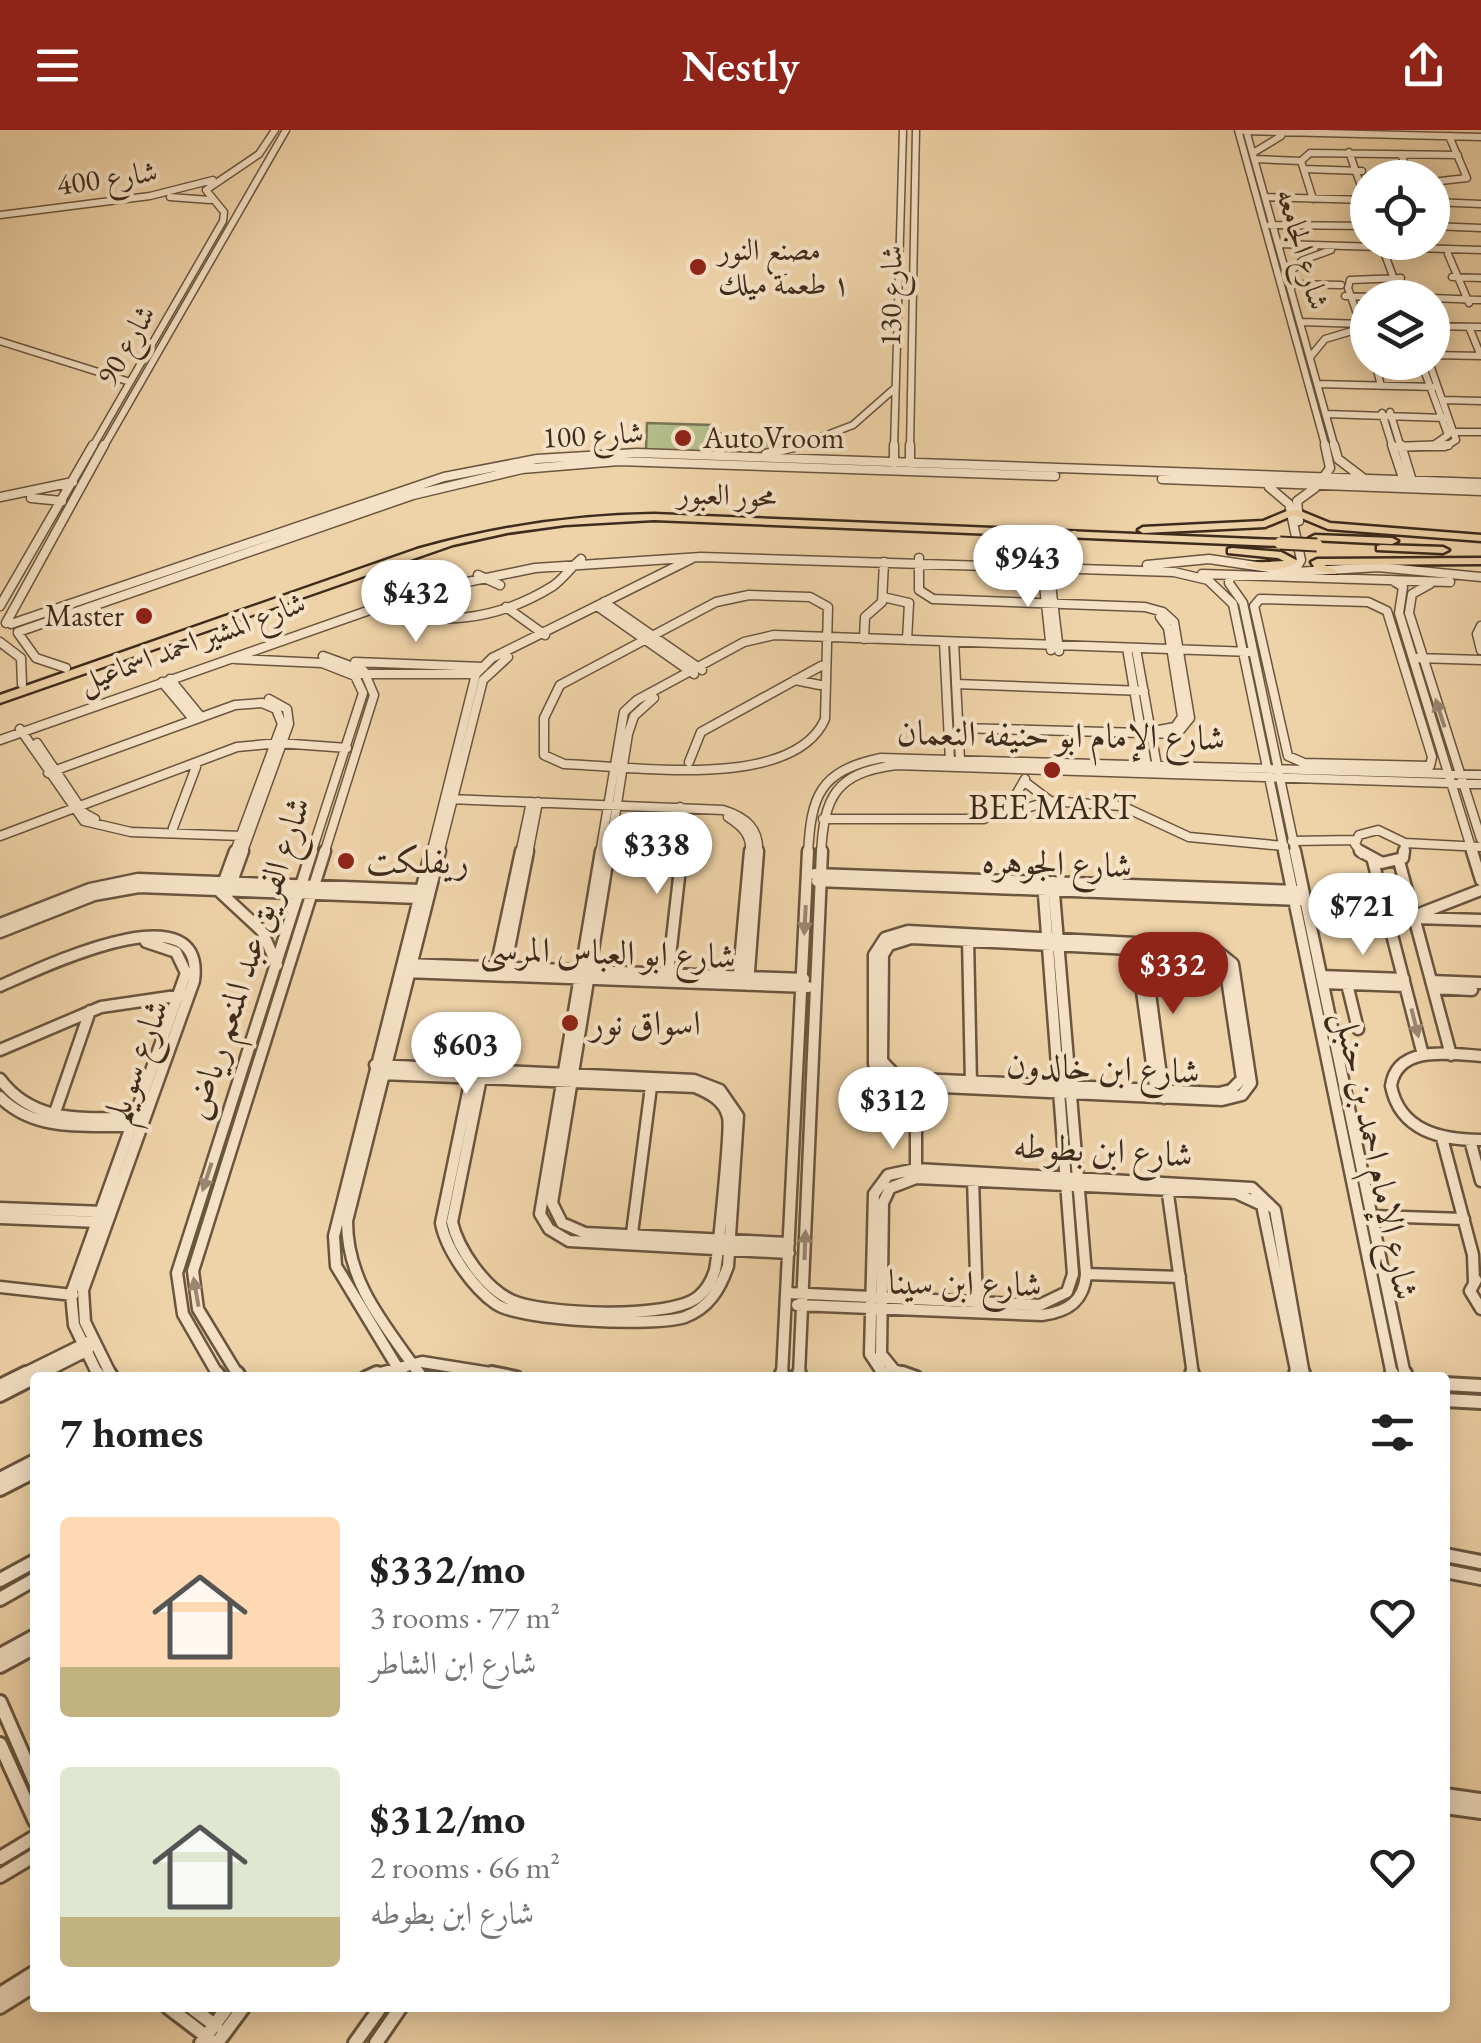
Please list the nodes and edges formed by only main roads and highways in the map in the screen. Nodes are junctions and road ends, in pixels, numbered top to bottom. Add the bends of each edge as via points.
1 (1146, 534) junction
2 (1481, 545) edge
3 (1481, 561) edge
4 (1251, 565) road end
5 (1332, 572) road end
6 (0, 691) edge
7 (0, 699) edge

1 - 2 highway, محور العبور, bridge
1 - 2 highway via 1270,523 1294,513 1328,526
1 - 4 highway via 1292,561
1 - 6 highway, محور العبور via 648,510 547,516 430,540
1 - 7 highway, محور العبور via 654,517 535,524 435,547
3 - 5 highway via 1317,562

